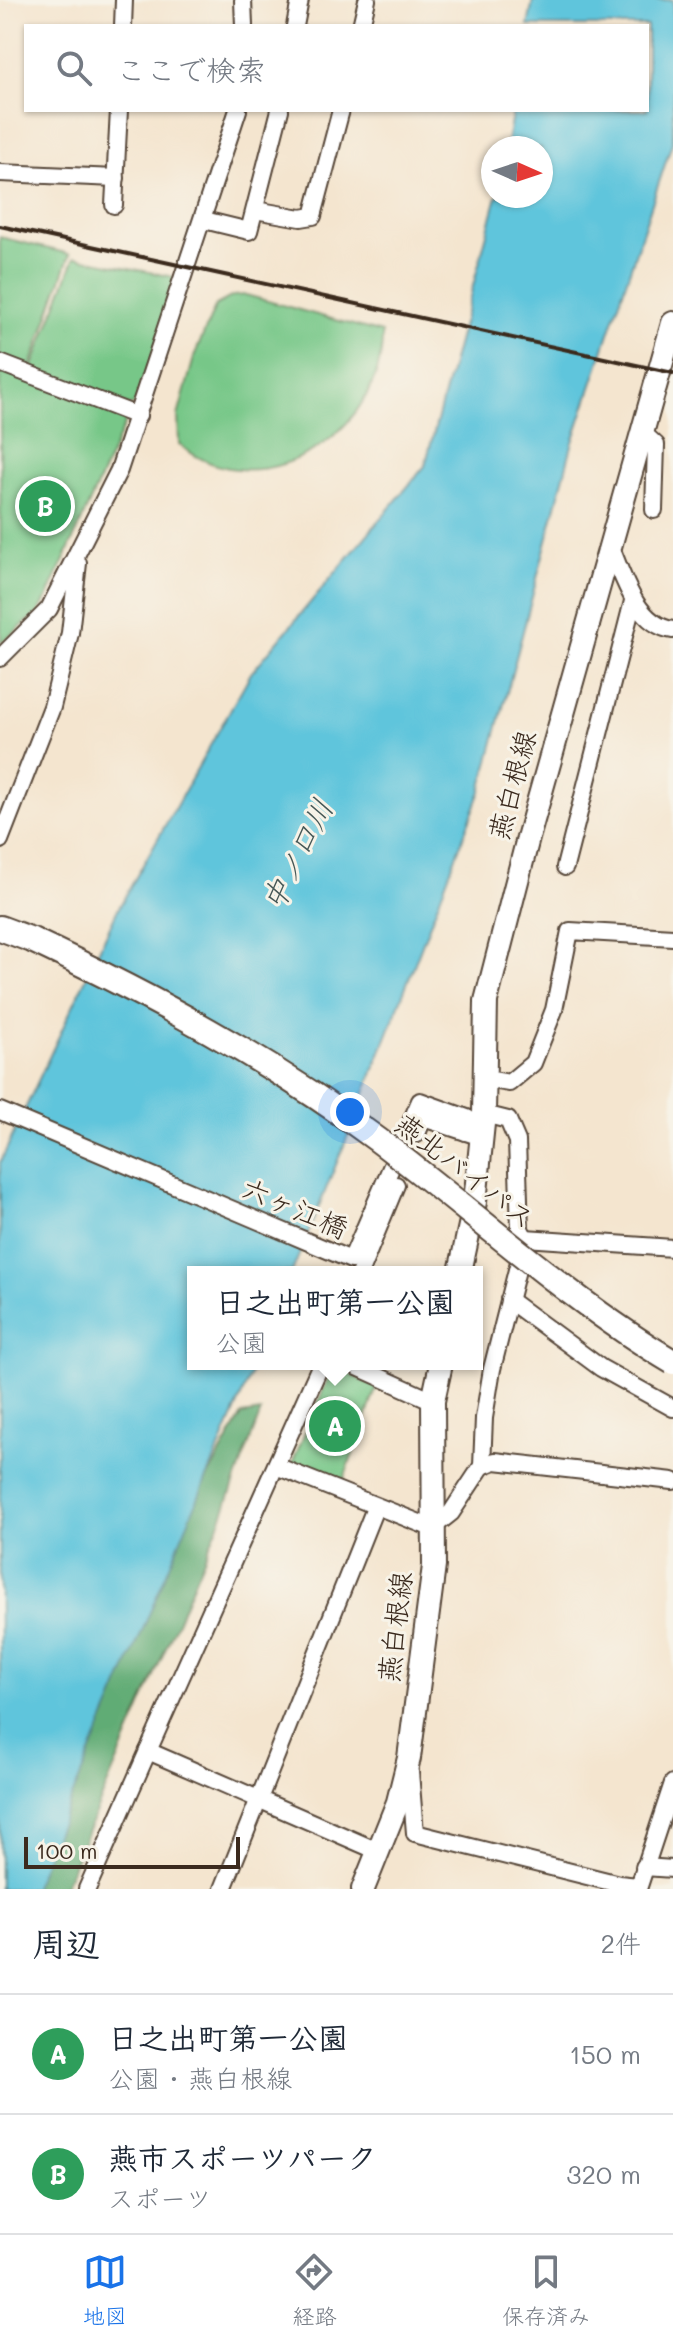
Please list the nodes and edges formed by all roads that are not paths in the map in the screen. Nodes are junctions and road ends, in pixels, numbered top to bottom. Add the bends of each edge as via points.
1 (124, 0) edge
2 (243, 0) edge
3 (300, 0) edge
4 (367, 0) edge
5 (123, 24) edge
6 (244, 24) edge
7 (295, 24) edge
8 (361, 24) edge
9 (119, 112) edge
10 (237, 112) edge
11 (280, 112) edge
12 (340, 112) edge
13 (0, 173) edge
14 (116, 178) junction
15 (114, 205) dead end
16 (255, 210) junction
17 (204, 220) junction
18 (673, 323) edge
19 (0, 363) edge
20 (138, 416) junction
21 (643, 433) junction
22 (654, 510) dead end
23 (610, 545) junction
24 (79, 553) junction
25 (633, 601) junction
26 (673, 630) edge
27 (0, 658) edge
28 (0, 840) edge
29 (565, 867) dead end
30 (0, 928) edge
31 (673, 937) edge
32 (486, 1079) junction
33 (0, 1111) edge
34 (477, 1128) junction
35 (525, 1238) junction
36 (673, 1248) edge
37 (355, 1266) edge
38 (461, 1266) edge
39 (509, 1300) junction
40 (673, 1362) edge
41 (318, 1370) edge
42 (364, 1370) edge
43 (440, 1370) edge
44 (433, 1401) junction
45 (673, 1408) edge
46 (276, 1466) junction
47 (482, 1466) junction
48 (673, 1481) edge
49 (375, 1508) junction
50 (432, 1528) junction
51 (148, 1751) junction
52 (409, 1758) junction
53 (673, 1783) edge
54 (259, 1799) junction
55 (380, 1852) junction
56 (644, 1867) junction
57 (673, 1869) edge
58 (638, 1887) edge
59 (87, 1889) edge
60 (223, 1889) edge
61 (363, 1889) edge

1 - 5 street
2 - 6 street
3 - 7 street
4 - 8 street
9 - 14 street
10 - 17 street
11 - 16 street
12 - 16 street via 313,216
13 - 14 street
14 - 15 street
16 - 17 street via 249,231
17 - 20 street
18 - 21 main road, 燕白根線
19 - 20 street
20 - 24 street
21 - 22 street via 656,445
21 - 23 main road, 燕白根線
23 - 25 street
23 - 32 main road, 燕白根線 via 486,1001
24 - 27 street via 49,609
24 - 28 street via 70,633 52,707
25 - 26 street via 662,629
25 - 29 street
30 - 40 highway, 燕北バイパス, bridge via 139,992 270,1067 376,1138 574,1297
31 - 32 street via 570,931 554,1010 533,1063 509,1083
32 - 34 main road, 燕白根線
33 - 37 street, 六ヶ江橋
34 - 35 street via 508,1120 517,1141 520,1229
34 - 37 street, 六ヶ江橋 via 467,1118 420,1101
34 - 38 main road, 燕白根線 via 475,1202
35 - 36 street
35 - 39 street
39 - 45 street via 601,1368
39 - 47 street via 484,1418
41 - 46 street
42 - 44 street
43 - 44 main road, 燕白根線
44 - 50 main road, 燕白根線
46 - 49 street
46 - 51 street
47 - 48 street via 495,1461
47 - 50 street via 451,1513
49 - 50 street
49 - 54 street
50 - 52 main road, 燕白根線 via 434,1566
51 - 54 street
51 - 59 street
52 - 55 main road, 燕白根線
52 - 58 street via 415,1833
53 - 56 street
54 - 55 street
54 - 60 street
55 - 61 main road, 燕白根線
56 - 57 street
56 - 58 street

